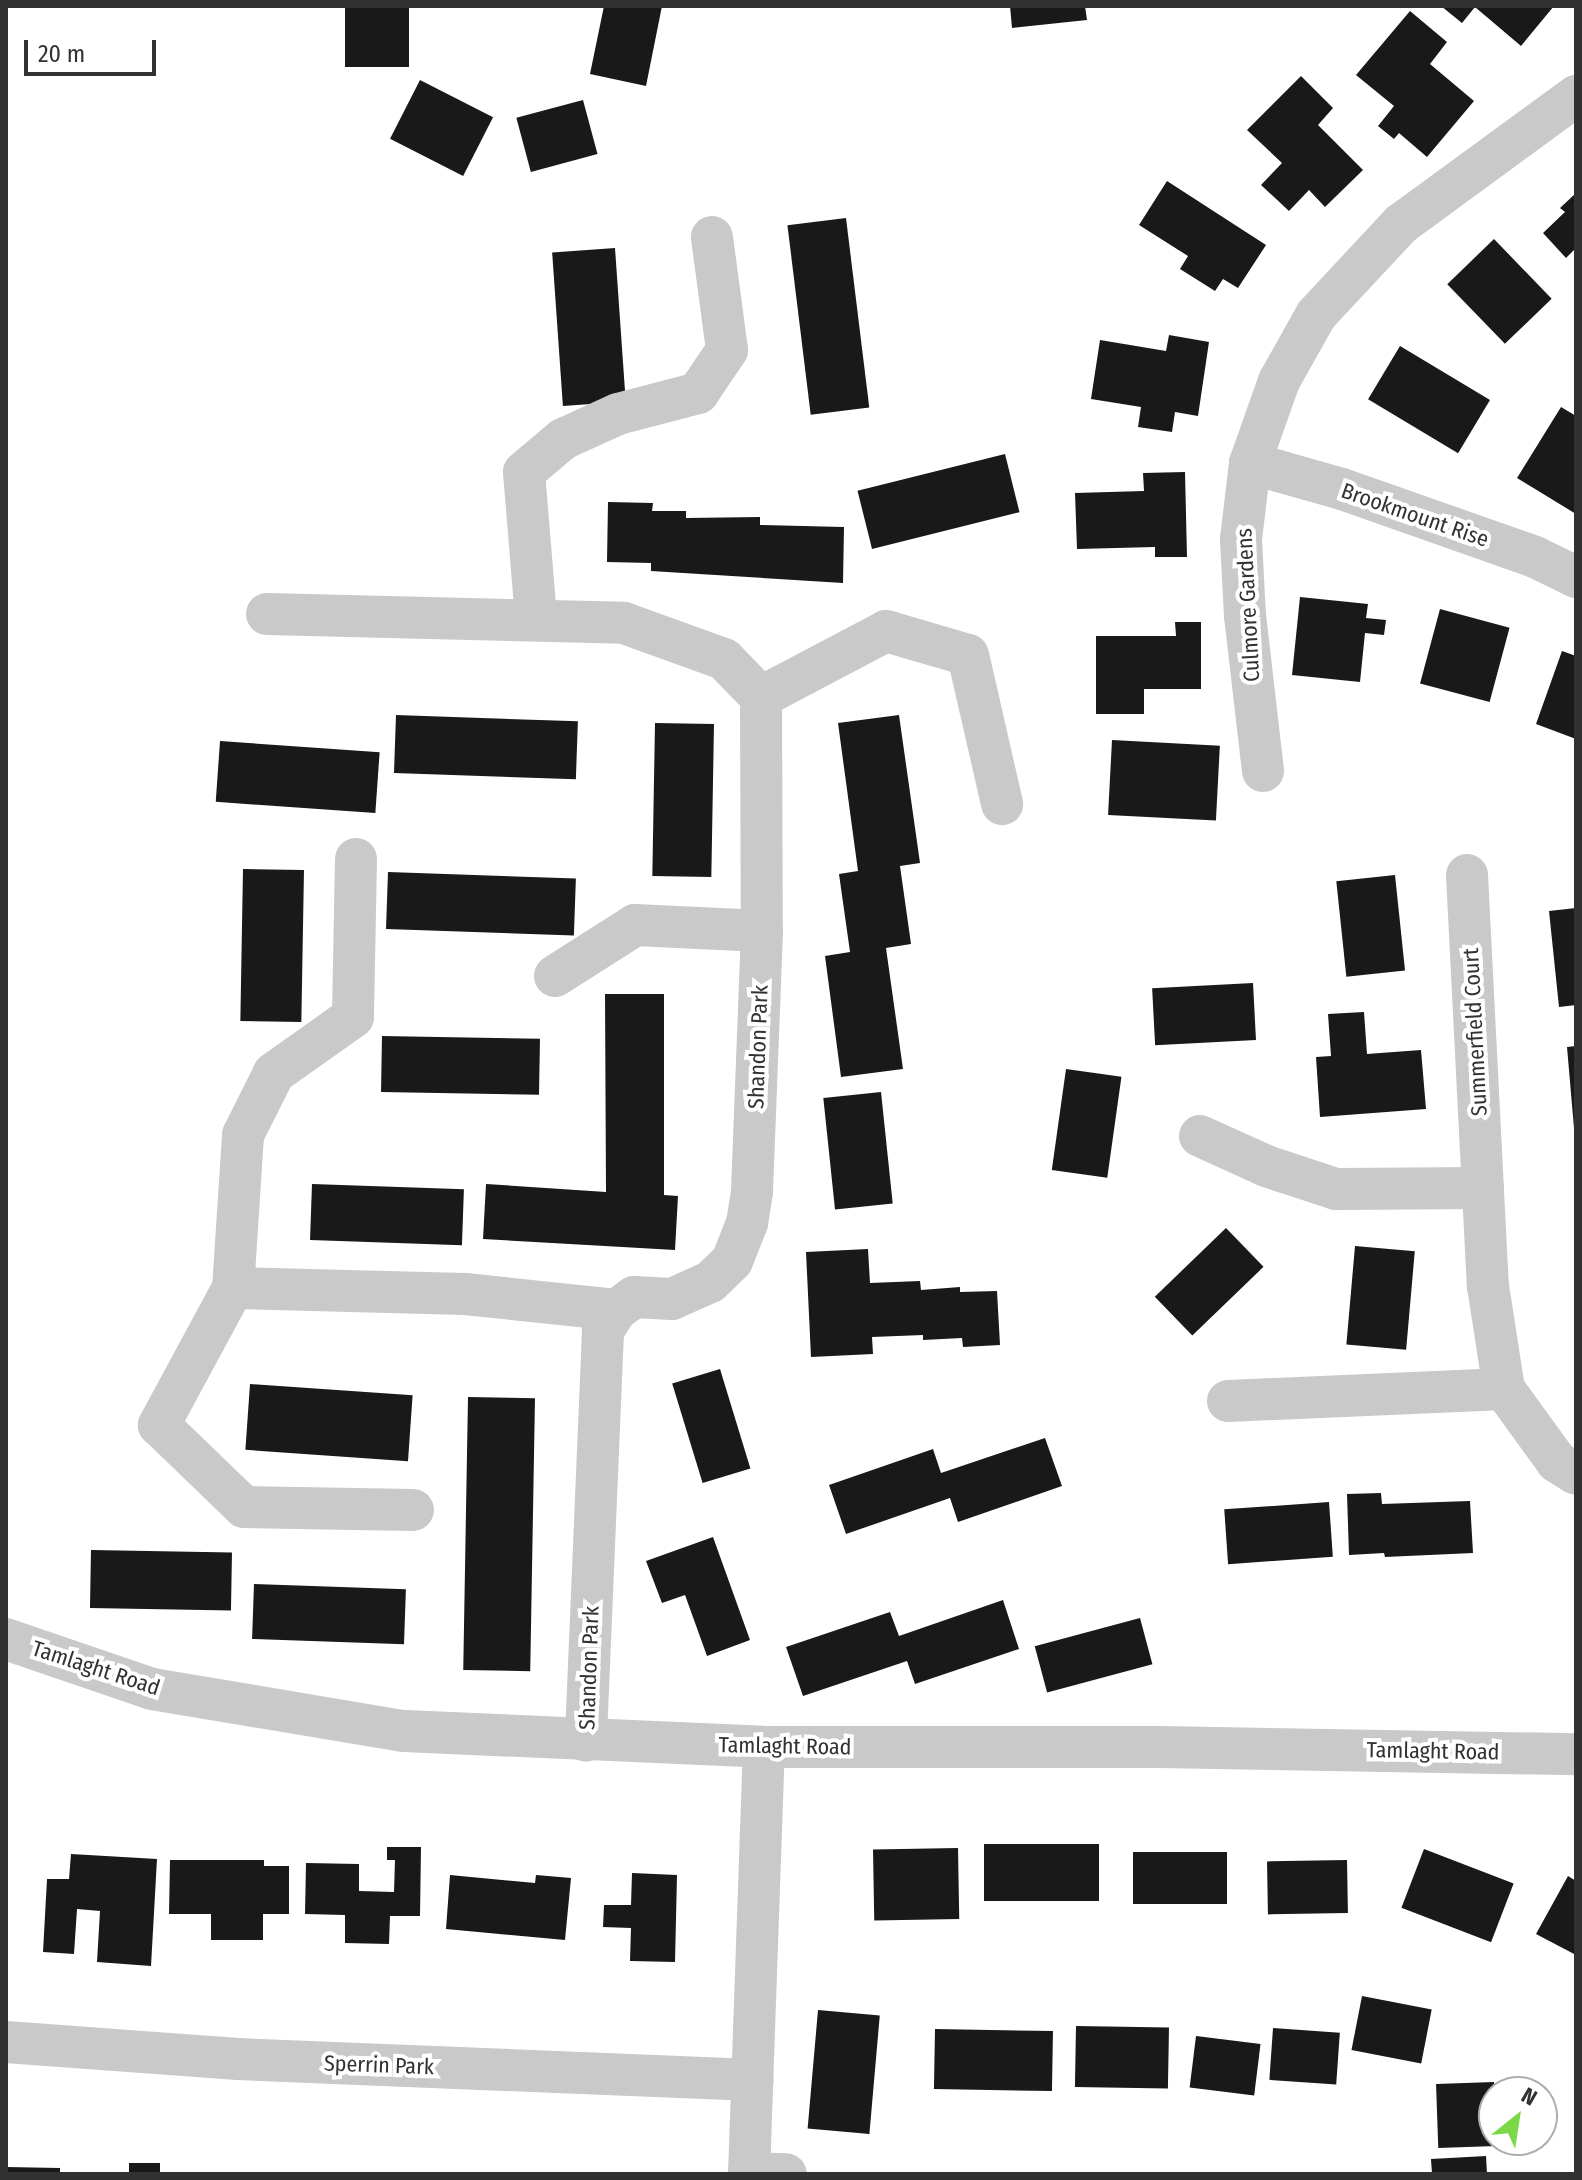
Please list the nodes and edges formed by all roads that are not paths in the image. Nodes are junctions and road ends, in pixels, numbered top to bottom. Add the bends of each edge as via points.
1 (1576, 96) edge
2 (712, 237) dead end
3 (1250, 463) junction
4 (1576, 577) edge
5 (267, 614) dead end
6 (536, 618) junction
7 (761, 697) junction
8 (1263, 771) dead end
9 (1002, 804) dead end
10 (356, 859) dead end
11 (1467, 875) dead end
12 (762, 931) junction
13 (555, 976) dead end
14 (1200, 1136) dead end
15 (1483, 1188) junction
16 (233, 1288) junction
17 (616, 1310) junction
18 (1504, 1389) junction
19 (1228, 1401) dead end
20 (1576, 1474) edge
21 (413, 1510) dead end
22 (6, 1639) edge
23 (586, 1741) junction
24 (764, 1747) junction
25 (1576, 1754) edge
26 (6, 2042) edge
27 (753, 2080) junction
28 (761, 2174) edge

1 - 3 street, Culmore Gardens via 1401,224 1316,315 1279,381
2 - 6 street via 727,350 698,393 618,414 563,439 524,472
3 - 4 street, Brookmount Rise via 1342,489 1535,557
3 - 8 street, Culmore Gardens via 1241,539
5 - 6 street
6 - 7 street via 624,623 724,659
7 - 9 street via 886,631 968,655
7 - 12 street, Shandon Park
10 - 16 street via 353,1017 274,1073 243,1135
11 - 15 street, Summerfield Court
12 - 13 street via 635,925
12 - 17 street, Shandon Park via 747,1223 732,1261 710,1282 672,1299 634,1297
14 - 15 street via 1336,1189
15 - 18 street, Summerfield Court via 1488,1286
16 - 17 street, Shandon Park via 465,1294
16 - 21 street via 159,1425 244,1507
17 - 23 street, Shandon Park via 603,1331
18 - 19 street
18 - 20 street, Summerfield Court via 1557,1462
22 - 23 street, Tamlaght Road via 152,1689 404,1731
23 - 24 street, Tamlaght Road
24 - 25 street, Tamlaght Road
24 - 27 street
26 - 27 street, Sperrin Park via 238,2059
27 - 28 street

